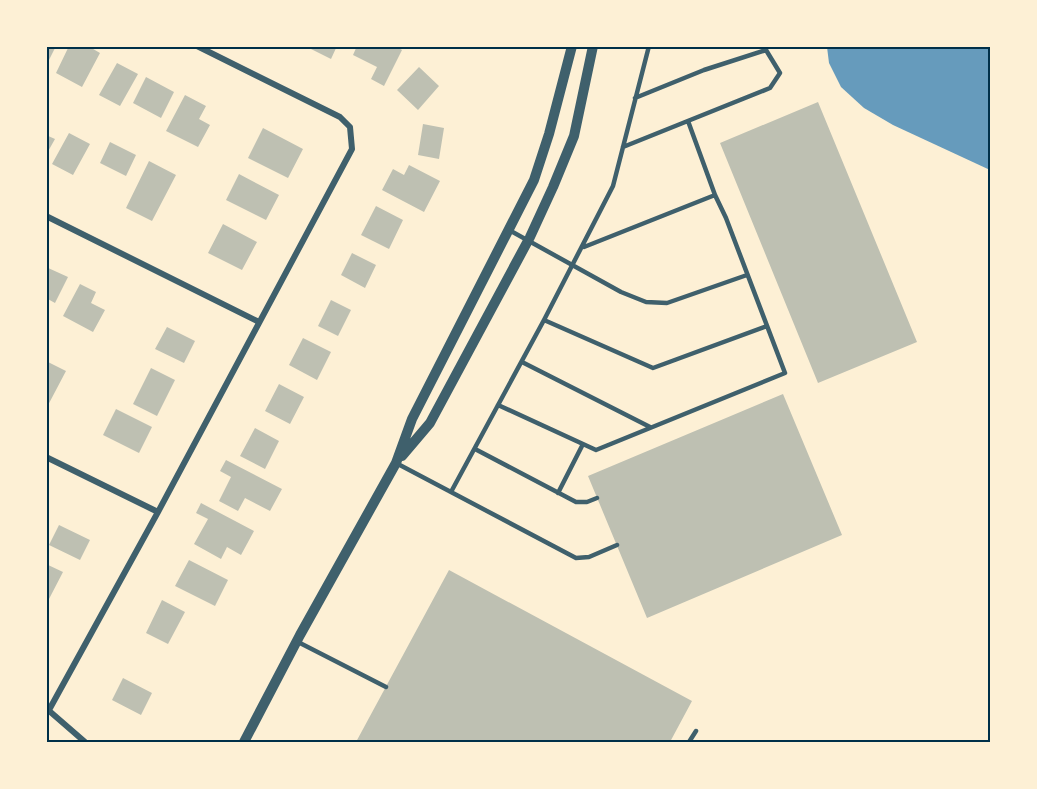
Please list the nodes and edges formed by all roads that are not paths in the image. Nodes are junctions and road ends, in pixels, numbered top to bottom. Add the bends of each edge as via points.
1 (197, 46) edge
2 (572, 46) edge
3 (593, 46) edge
4 (649, 46) edge
5 (766, 48) edge
6 (635, 98) junction
7 (688, 121) junction
8 (623, 147) junction
9 (715, 195) junction
10 (46, 216) edge
11 (508, 230) junction
12 (528, 241) junction
13 (583, 247) junction
14 (573, 266) junction
15 (747, 275) junction
16 (544, 320) junction
17 (259, 322) junction
18 (767, 326) junction
19 (522, 362) junction
20 (498, 405) junction
21 (651, 428) junction
22 (583, 444) junction
23 (475, 449) junction
24 (46, 457) edge
25 (396, 464) junction
26 (451, 492) junction
27 (558, 493) junction
28 (597, 498) dead end
29 (158, 512) junction
30 (616, 545) dead end
31 (298, 642) junction
32 (386, 687) dead end
33 (47, 709) edge
34 (696, 731) dead end
35 (85, 742) edge
36 (244, 742) edge
37 (689, 742) edge

1 - 17 street via 340,117 350,127 352,149
2 - 11 street via 534,180
3 - 12 street via 574,136
4 - 6 lane
5 - 6 lane
5 - 7 lane via 780,73 770,88
6 - 8 lane
7 - 8 lane
7 - 9 lane
8 - 13 lane via 613,186
9 - 13 lane
9 - 15 lane
10 - 17 street
11 - 12 lane
11 - 25 street via 412,418
12 - 14 lane
12 - 25 street via 430,423
13 - 14 lane
14 - 15 lane via 646,302 667,303
14 - 16 lane
15 - 18 lane
16 - 18 lane via 653,368
16 - 19 lane
17 - 29 street
18 - 21 lane via 785,373
19 - 20 lane
19 - 21 lane
20 - 22 lane
20 - 23 lane
21 - 22 lane via 596,450
22 - 27 lane
23 - 26 lane
23 - 27 lane
24 - 29 street
25 - 26 lane
25 - 31 street
26 - 30 lane via 576,558 589,557
27 - 28 lane via 576,502
29 - 33 street
31 - 32 lane
31 - 36 street
33 - 35 street
34 - 37 lane

